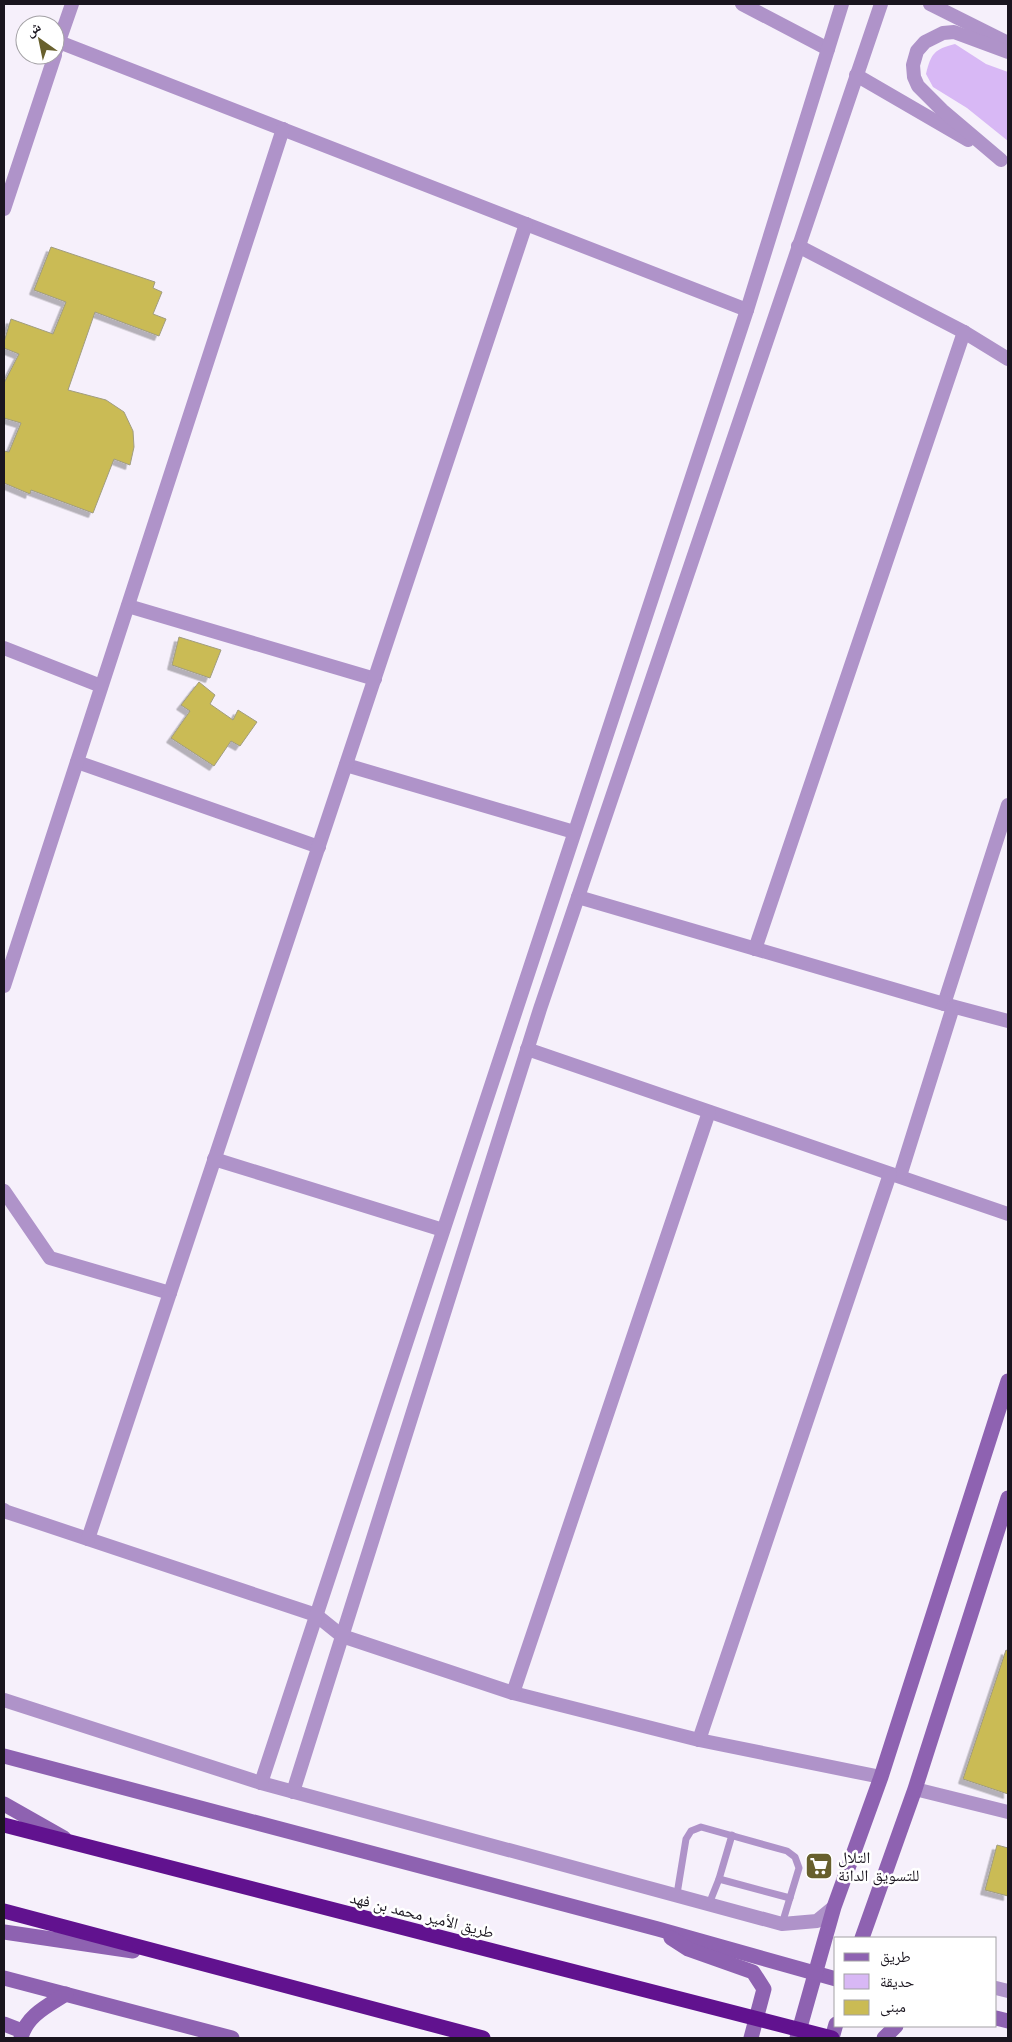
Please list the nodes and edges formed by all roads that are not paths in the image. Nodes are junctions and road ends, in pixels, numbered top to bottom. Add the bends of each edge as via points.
1 (72, 4) edge
2 (742, 4) edge
3 (842, 4) edge
4 (881, 4) edge
5 (930, 4) edge
6 (65, 25) edge
7 (1008, 44) edge
8 (828, 49) junction
9 (1008, 52) edge
10 (65, 54) edge
11 (51, 65) edge
12 (856, 75) junction
13 (283, 129) junction
14 (1005, 162) edge
15 (4, 209) edge
16 (526, 224) junction
17 (798, 246) junction
18 (747, 310) junction
19 (964, 332) junction
20 (1008, 359) edge
21 (128, 606) junction
22 (4, 648) edge
23 (375, 678) junction
24 (102, 686) junction
25 (77, 762) junction
26 (346, 765) junction
27 (1008, 805) edge
28 (574, 832) junction
29 (318, 847) junction
30 (578, 897) junction
31 (755, 949) junction
32 (4, 986) edge
33 (949, 1006) junction
34 (1008, 1021) edge
35 (527, 1049) junction
36 (709, 1112) junction
37 (214, 1159) junction
38 (895, 1175) junction
39 (4, 1191) edge
40 (1008, 1214) edge
41 (443, 1230) junction
42 (170, 1292) junction
43 (1008, 1382) edge
44 (1008, 1498) edge
45 (4, 1510) edge
46 (88, 1539) junction
47 (316, 1615) junction
48 (342, 1636) junction
49 (513, 1693) junction
50 (4, 1700) edge
51 (699, 1740) junction
52 (4, 1756) edge
53 (880, 1777) junction
54 (260, 1783) junction
55 (914, 1789) junction
56 (293, 1792) junction
57 (4, 1804) edge
58 (1008, 1812) edge
59 (4, 1825) edge
60 (732, 1835) junction
61 (74, 1843) junction
62 (719, 1879) junction
63 (677, 1894) junction
64 (790, 1898) junction
65 (709, 1904) junction
66 (834, 1907) junction
67 (4, 1911) edge
68 (782, 1924) junction
69 (658, 1929) junction
70 (4, 1932) edge
71 (867, 1935) edge
72 (182, 1958) junction
73 (815, 1974) junction
74 (4, 1978) edge
75 (834, 1979) edge
76 (66, 1994) junction
77 (4, 2024) edge
78 (895, 2027) edge
79 (21, 2035) edge
80 (232, 2038) edge
81 (483, 2038) edge
82 (751, 2038) edge
83 (797, 2038) edge
84 (832, 2038) edge
85 (884, 2038) edge

1 - 6 street
2 - 8 street
3 - 8 street
4 - 12 street
5 - 7 street
8 - 18 street
9 - 14 street via 954,32 943,33 916,51 913,65 918,86
10 - 13 street
11 - 15 street
12 - 14 street
12 - 17 street
13 - 16 street
13 - 21 street
16 - 18 street
16 - 23 street
17 - 19 street
17 - 30 street
18 - 28 street
19 - 20 street
19 - 31 street
21 - 23 street
21 - 24 street
22 - 24 street
23 - 26 street
24 - 25 street
25 - 29 street
25 - 32 street
26 - 28 street
26 - 29 street
27 - 33 street
28 - 41 street
29 - 37 street
30 - 31 street
30 - 35 street
31 - 33 street
33 - 34 street
33 - 38 street
35 - 36 street
35 - 48 street
36 - 38 street
36 - 49 street
37 - 41 street
37 - 42 street
38 - 40 street
38 - 51 street
39 - 42 street via 50,1258
41 - 47 street
42 - 46 street
43 - 53 main road
44 - 55 main road
45 - 46 street
46 - 47 street
47 - 48 street
47 - 54 street
48 - 49 street
48 - 56 street
49 - 51 street
50 - 54 street
51 - 53 street
52 - 69 main road
53 - 66 main road
54 - 56 street
55 - 58 street
55 - 71 main road
56 - 63 street
57 - 61 main road
59 - 61 highway, طريق الأمير محمد بن فهد
60 - 62 lane
60 - 63 lane via 701,1827 691,1831 686,1839
60 - 64 lane via 787,1851 795,1857 799,1868
61 - 84 highway, طريق الأمير محمد بن فهد
62 - 64 lane
62 - 65 lane
63 - 65 street
64 - 68 lane
65 - 68 street
66 - 68 street via 817,1920
66 - 73 main road
67 - 72 highway
69 - 73 main road
69 - 82 main road via 688,1949 754,1972 764,1989
70 - 72 main road
72 - 81 highway
73 - 75 main road
73 - 83 main road
74 - 76 main road
76 - 79 main road via 36,2013
76 - 80 main road
77 - 79 main road
78 - 85 main road

